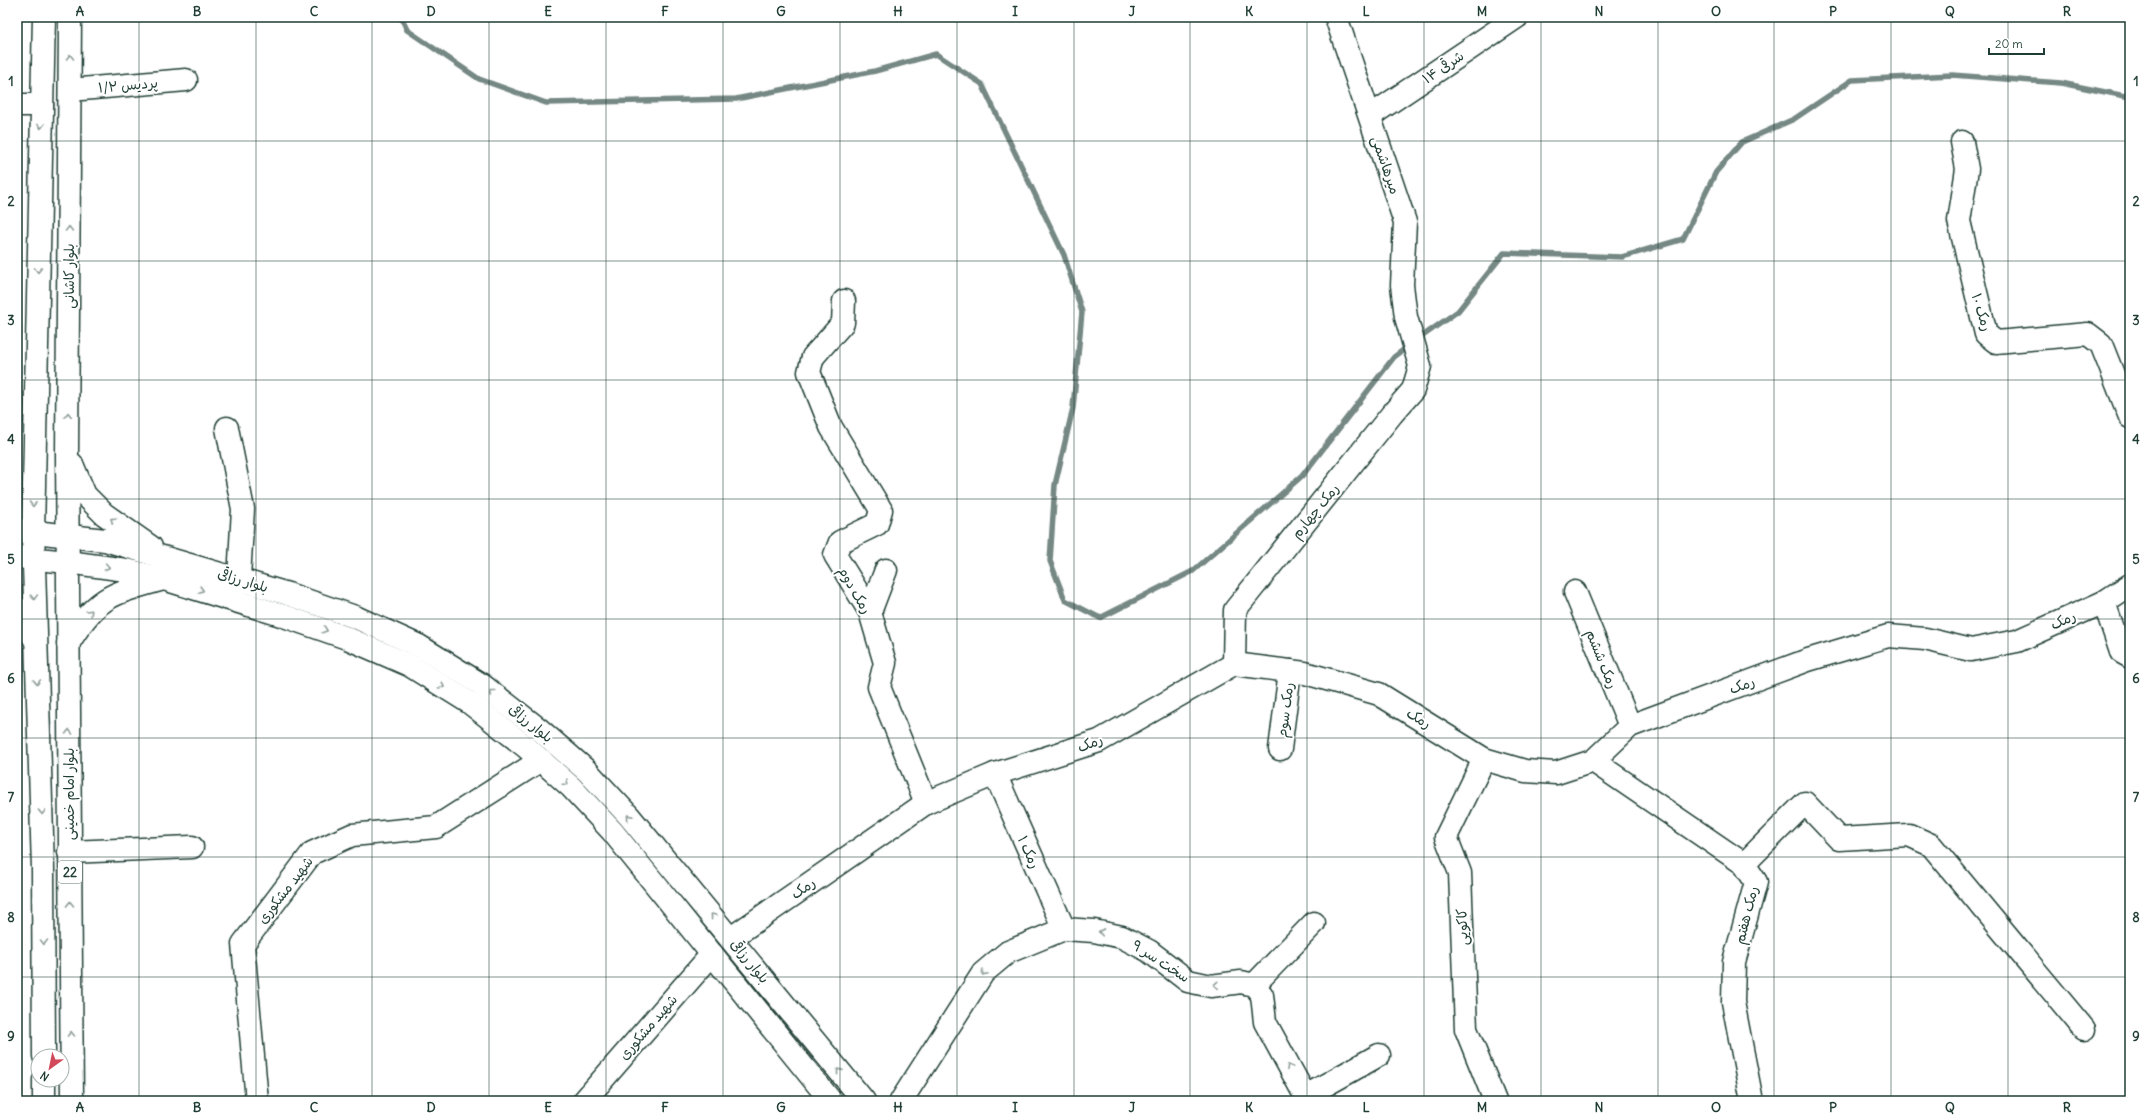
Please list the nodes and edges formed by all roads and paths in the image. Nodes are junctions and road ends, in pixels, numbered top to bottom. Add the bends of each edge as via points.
1 (41, 17) edge
2 (70, 17) edge
3 (1336, 17) edge
4 (1517, 17) edge
5 (186, 80) dead end
6 (70, 90) junction
7 (17, 105) edge
8 (42, 105) junction
9 (1370, 116) junction
10 (1962, 142) dead end
11 (844, 301) dead end
12 (36, 344) junction
13 (68, 345) junction
14 (1420, 366) joint
15 (2130, 414) edge
16 (226, 428) dead end
17 (34, 451) junction
18 (67, 454) junction
19 (17, 488) edge
20 (25, 531) edge
21 (69, 535) junction
22 (25, 558) edge
23 (168, 558) junction
24 (68, 562) junction
25 (886, 570) dead end
26 (239, 578) junction
27 (164, 579) junction
28 (2130, 585) edge
29 (1574, 592) dead end
30 (2104, 602) junction
31 (17, 608) edge
32 (870, 612) junction
33 (36, 643) junction
34 (68, 644) junction
35 (2130, 657) edge
36 (1234, 664) junction
37 (1290, 671) junction
38 (1630, 726) junction
39 (1280, 749) dead end
40 (1484, 759) junction
41 (541, 760) junction
42 (1593, 762) junction
43 (995, 774) junction
44 (926, 803) junction
45 (192, 847) dead end
46 (70, 860) junction
47 (1744, 864) junction
48 (43, 869) junction
49 (1314, 923) dead end
50 (1064, 929) junction
51 (731, 938) junction
52 (712, 954) junction
53 (1254, 985) junction
54 (2084, 1030) dead end
55 (44, 1048) edge
56 (1379, 1055) dead end
57 (44, 1088) edge
58 (1307, 1098) edge
59 (44, 1101) edge
60 (72, 1101) edge
61 (257, 1101) edge
62 (584, 1101) edge
63 (831, 1101) edge
64 (864, 1101) edge
65 (901, 1101) edge
66 (1495, 1101) edge
67 (1752, 1101) edge

1 - 8 street
6 -> 2 street, بلوار کاشانی
3 - 9 street, میرهاشمی
4 - 9 street, شرقی ۱۴
5 - 6 street, پردیس ۱/۲
13 -> 6 street, بلوار کاشانی
7 - 8 street
8 -> 12 street
9 - 14 street, میرهاشمی via 1405,222 1402,285 1406,317
10 - 15 street, رمک ۱۰ via 1967,169 1960,222 1986,334 1996,342 2088,334 2101,344
11 - 32 street, رمک دوم via 843,323 813,357 809,372 831,427 881,510 877,524 840,542 835,555
12 - 13 street
12 - 17 street
18 -> 13 street, بلوار کاشانی
14 - 36 street, رمک چهارم via 1413,390 1235,610
16 - 26 street via 243,509
17 - 19 street
17 -> 20 street
18 - 21 street, بلوار کاشانی
23 -> 18 street via 104,514 85,495
20 - 21 street, بلوار رزاقی
20 - 22 street, بلوار امام خمینی / 22
21 - 23 street, بلوار رزاقی via 105,540
21 - 24 street, بلوار امام خمینی / 22
22 - 24 street, بلوار رزاقی
22 -> 33 street, بلوار امام خمینی / 22
23 - 26 street, بلوار رزاقی
24 -> 27 street, بلوار رزاقی via 104,566
24 - 34 street, بلوار امام خمینی / 22
25 - 32 street
51 -> 26 street, بلوار رزاقی via 629,816 587,771 482,685 420,646 355,617
34 -> 27 street via 81,622 101,602 125,590
27 -> 41 street, بلوار رزاقی via 281,615 346,638 409,665 470,703
28 - 30 street, رمک
29 - 38 street, رمک ششم
30 - 35 street via 2121,652
30 - 38 street, رمک via 2017,641 1971,650 1925,639 1888,636 1808,660
31 - 33 street
32 - 44 street, رمک دوم via 885,663 879,687
33 -> 48 street, بلوار امام خمینی / 22
46 -> 34 street, بلوار امام خمینی / 22
36 - 37 street, رمک
36 - 43 street, رمک via 1100,741
37 - 39 street, رمک سوم
37 - 40 street, رمک via 1305,672 1379,694
38 - 42 street, رمک
40 - 42 street, رمک via 1525,771 1556,773
40 - 66 street, کاکویی via 1446,837 1460,873 1466,1029
41 -> 52 street, بلوار رزاقی via 571,787 612,831
41 - 61 street, شهید مشکوری via 436,826 352,835 312,853 243,944
42 - 47 street, رمک هفتم
43 - 44 street, رمک
43 - 50 street, رمک ۱
44 - 51 street, رمک
45 - 46 street
46 - 48 street
60 -> 46 street, بلوار امام خمینی / 22
47 - 54 street via 1805,803 1839,839 1908,835 1931,845
47 - 67 street, رمک هفتم via 1756,882 1734,962 1733,1002
48 -> 55 street, بلوار امام خمینی / 22
49 - 53 street
53 -> 50 street, سخت سر ۹ via 1241,982 1211,986 1188,981 1149,951 1122,936
50 -> 65 street, سخت سر ۹ via 1008,952 983,973
51 - 52 street, رمک
64 -> 51 street, بلوار رزاقی
52 - 62 street, شهید مشکوری
52 - 63 street, بلوار رزاقی
58 -> 53 street via 1265,1022 1262,995
56 - 58 street
57 - 59 street

